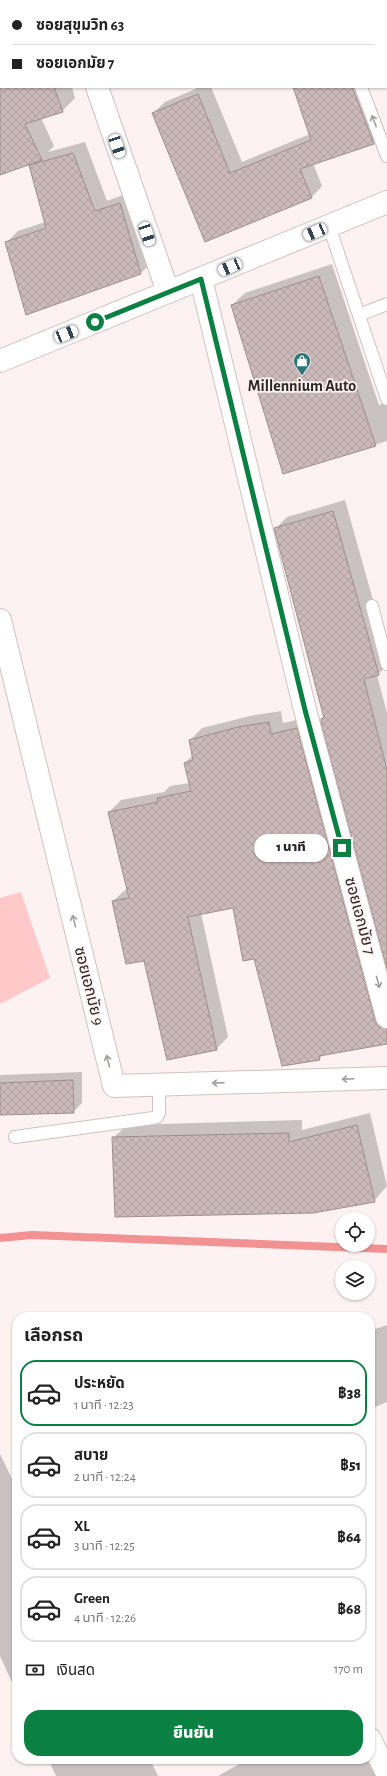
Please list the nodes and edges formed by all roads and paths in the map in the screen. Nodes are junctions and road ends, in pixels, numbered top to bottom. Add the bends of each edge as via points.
1 (97, 88) edge
2 (361, 88) edge
3 (387, 156) edge
4 (387, 202) edge
5 (329, 226) junction
6 (201, 279) junction
7 (168, 292) junction
8 (387, 304) edge
9 (359, 315) junction
10 (0, 361) edge
11 (387, 399) edge
12 (372, 606) dead end
13 (0, 620) edge
14 (387, 664) edge
15 (387, 1017) edge
16 (387, 1078) edge
17 (159, 1085) junction
18 (15, 1137) dead end
19 (375, 1749) edge
20 (387, 1774) edge

1 - 7 street
3 -> 2 lane
4 - 5 street
5 - 6 street
5 - 9 lane
6 - 7 street
6 -> 15 street, ซอยเอกมัย 7 via 305,710
7 - 10 street
8 - 9 lane
9 - 11 lane
12 - 14 lane
17 -> 13 street, ซอยเอกมัย 9 via 114,1086
16 -> 17 street, ซอยเอกมัย 9
17 - 18 lane via 157,1117
19 - 20 street

